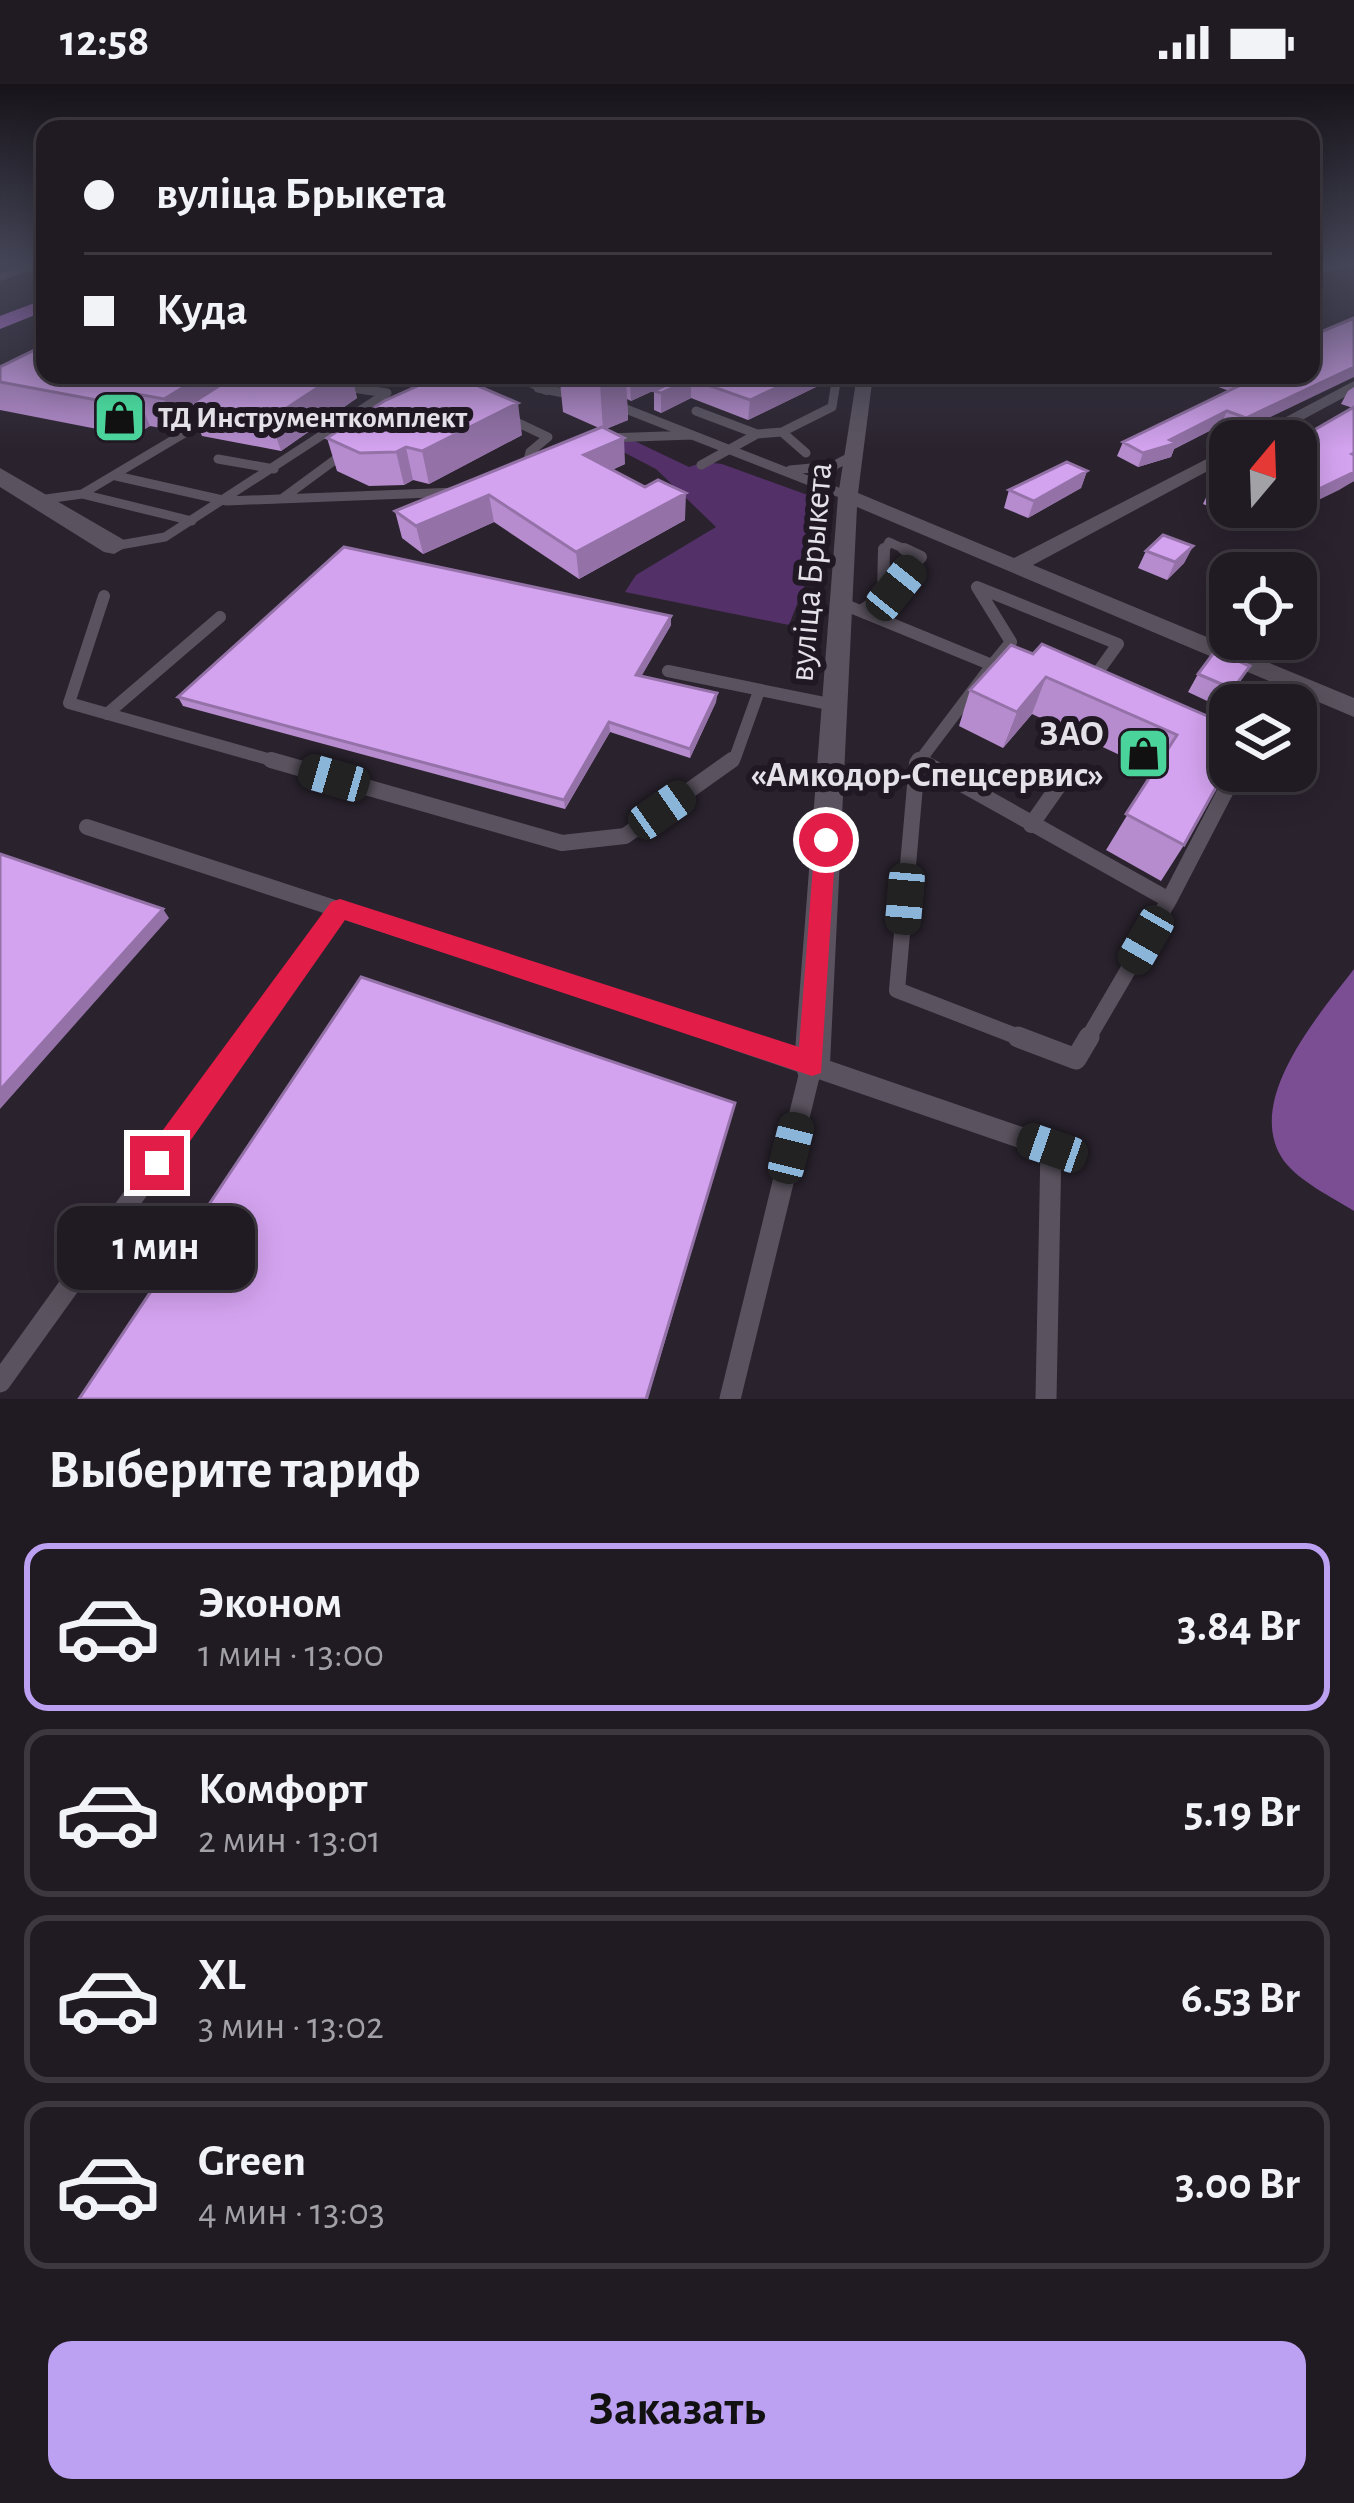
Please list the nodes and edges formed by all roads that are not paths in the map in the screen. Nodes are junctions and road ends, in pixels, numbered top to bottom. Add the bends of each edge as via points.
1 (332, 384) edge
2 (532, 384) edge
3 (836, 384) edge
4 (865, 384) edge
5 (1354, 386) edge
6 (589, 394) edge
7 (605, 400) edge
8 (650, 402) edge
9 (220, 411) edge
10 (630, 411) junction
11 (696, 411) dead end
12 (496, 412) edge
13 (1290, 420) edge
14 (782, 432) junction
15 (757, 434) junction
16 (692, 435) junction
17 (594, 439) edge
18 (356, 444) edge
19 (730, 450) junction
20 (806, 453) dead end
21 (854, 454) junction
22 (544, 458) edge
23 (218, 459) dead end
24 (1209, 463) edge
25 (526, 464) junction
26 (700, 465) dead end
27 (274, 469) junction
28 (782, 470) junction
29 (510, 471) edge
30 (0, 476) edge
31 (116, 476) junction
32 (477, 485) edge
33 (82, 494) junction
34 (848, 496) junction
35 (39, 500) junction
36 (280, 500) junction
37 (227, 501) junction
38 (192, 521) junction
39 (114, 546) joint
40 (1017, 565) junction
41 (104, 596) dead end
42 (883, 597) junction
43 (852, 608) junction
44 (220, 617) dead end
45 (992, 664) junction
46 (1011, 668) edge
47 (668, 670) dead end
48 (1284, 678) junction
49 (1281, 684) edge
50 (759, 691) junction
51 (1103, 704) edge
52 (834, 705) junction
53 (1354, 708) edge
54 (107, 714) junction
55 (917, 763) junction
56 (1069, 771) dead end
57 (1224, 792) edge
58 (1031, 825) junction
59 (87, 827) dead end
60 (1169, 900) junction
61 (340, 909) junction
62 (812, 1064) junction
63 (0, 1382) edge
64 (730, 1399) edge
65 (1046, 1399) edge

1 - 27 lane via 387,393
2 - 6 lane
3 - 14 lane via 832,407
4 - 21 street, вуліца Брыкета
5 - 13 street
7 - 10 lane
8 - 10 lane
9 - 31 lane
10 - 16 lane
11 - 15 lane
12 - 25 lane via 548,436
14 - 15 lane
14 - 20 lane
15 - 19 lane
16 - 17 lane
16 - 19 lane
18 - 36 lane
19 - 26 lane
19 - 28 lane
21 - 28 lane via 818,469
21 - 34 street, вуліца Брыкета
22 - 25 lane
23 - 27 lane
24 - 40 street
25 - 29 lane
27 - 37 lane
28 - 34 lane
30 - 35 street
31 - 33 lane
31 - 37 lane
32 - 36 lane
33 - 35 lane
33 - 38 lane
34 - 40 street
34 - 43 street, вуліца Брыкета
35 - 39 street
36 - 37 lane
37 - 38 lane
38 - 39 lane via 164,537
40 - 48 street
41 - 54 lane via 69,703
42 - 42 lane via 921,557 889,542 884,546
42 - 43 lane
43 - 45 lane
43 - 52 street, вуліца Брыкета
44 - 54 lane
45 - 46 lane
45 - 51 lane via 1011,642 977,587 1118,644 1082,694
45 - 55 lane
47 - 50 lane
48 - 49 lane
48 - 53 street
50 - 52 lane
50 - 54 lane via 735,758 625,836 562,843
52 - 62 street, вуліца Брыкета
55 - 58 lane
55 - 60 lane via 897,990 1076,1059
56 - 58 lane
57 - 60 lane
58 - 60 lane
59 - 61 lane
61 - 62 lane
61 - 63 lane
62 - 64 lane
62 - 65 lane via 1052,1148

